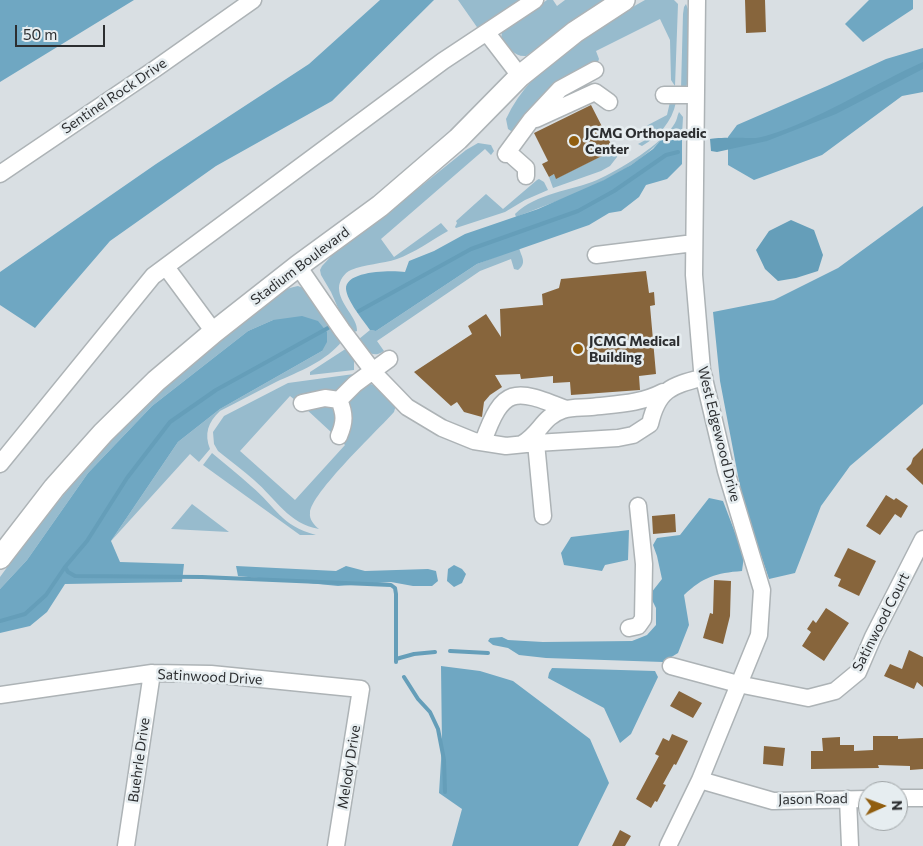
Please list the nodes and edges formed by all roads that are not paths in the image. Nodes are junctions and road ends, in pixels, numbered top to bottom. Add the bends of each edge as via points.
1 (253, 0) edge
2 (535, 0) edge
3 (624, 0) edge
4 (697, 0) edge
5 (487, 33) junction
6 (595, 70) dead end
7 (520, 76) junction
8 (664, 95) dead end
9 (695, 95) junction
10 (609, 102) dead end
11 (531, 120) junction
12 (0, 174) edge
13 (526, 176) dead end
14 (694, 244) junction
15 (596, 255) dead end
16 (298, 266) junction
17 (166, 267) junction
18 (214, 332) junction
19 (389, 359) dead end
20 (372, 371) junction
21 (704, 377) junction
22 (663, 392) junction
23 (339, 400) junction
24 (302, 403) dead end
25 (566, 409) junction
26 (340, 436) dead end
27 (483, 442) junction
28 (536, 443) junction
29 (520, 445) junction
30 (0, 464) edge
31 (638, 506) dead end
32 (543, 516) dead end
33 (923, 538) edge
34 (0, 557) edge
35 (629, 628) dead end
36 (671, 666) dead end
37 (152, 673) junction
38 (738, 684) junction
39 (361, 689) joint
40 (0, 695) edge
41 (700, 780) junction
42 (858, 798) edge
43 (908, 798) edge
44 (923, 798) edge
45 (848, 799) junction
46 (126, 846) edge
47 (336, 846) edge
48 (668, 846) edge
49 (850, 846) edge

1 - 12 street, Sentinel Rock Drive
2 - 5 street
3 - 7 main road, Stadium Boulevard via 575,32
4 - 9 street, West Edgewood Drive
5 - 7 street
5 - 17 street via 443,61
6 - 11 street via 560,89
7 - 16 main road, Stadium Boulevard via 458,139 380,206
8 - 9 street
9 - 14 street, West Edgewood Drive
10 - 11 street via 595,92
11 - 13 street via 507,153 526,168
14 - 15 street
14 - 21 street, West Edgewood Drive
16 - 18 main road, Stadium Boulevard
16 - 20 street
17 - 18 street
17 - 30 street via 153,276
18 - 34 main road, Stadium Boulevard via 103,433 54,488
19 - 20 street
20 - 23 street
20 - 27 street via 407,407 442,428
21 - 22 street
21 - 38 street, West Edgewood Drive via 726,471 762,590 759,635
22 - 25 street via 635,402
22 - 28 street via 653,410 651,430 618,438
23 - 24 street via 325,398
23 - 26 street via 344,410
25 - 27 street via 532,396 513,395 497,410
25 - 29 street via 545,420 535,435
27 - 29 street
28 - 29 street
28 - 32 street
31 - 35 street via 644,564 638,599 643,619 638,626
33 - 38 street, Satinwood Court via 872,637 858,672 835,691 808,698
36 - 38 street
37 - 39 street, Satinwood Drive via 211,674
37 - 40 street, Satinwood Drive
37 - 46 street, Buehrle Drive
38 - 41 street, West Edgewood Drive
39 - 47 street, Melody Drive
41 - 45 street, Jason Road via 773,801
41 - 48 street, West Edgewood Drive
42 - 45 street, Jason Road
43 - 44 street
45 - 49 street

